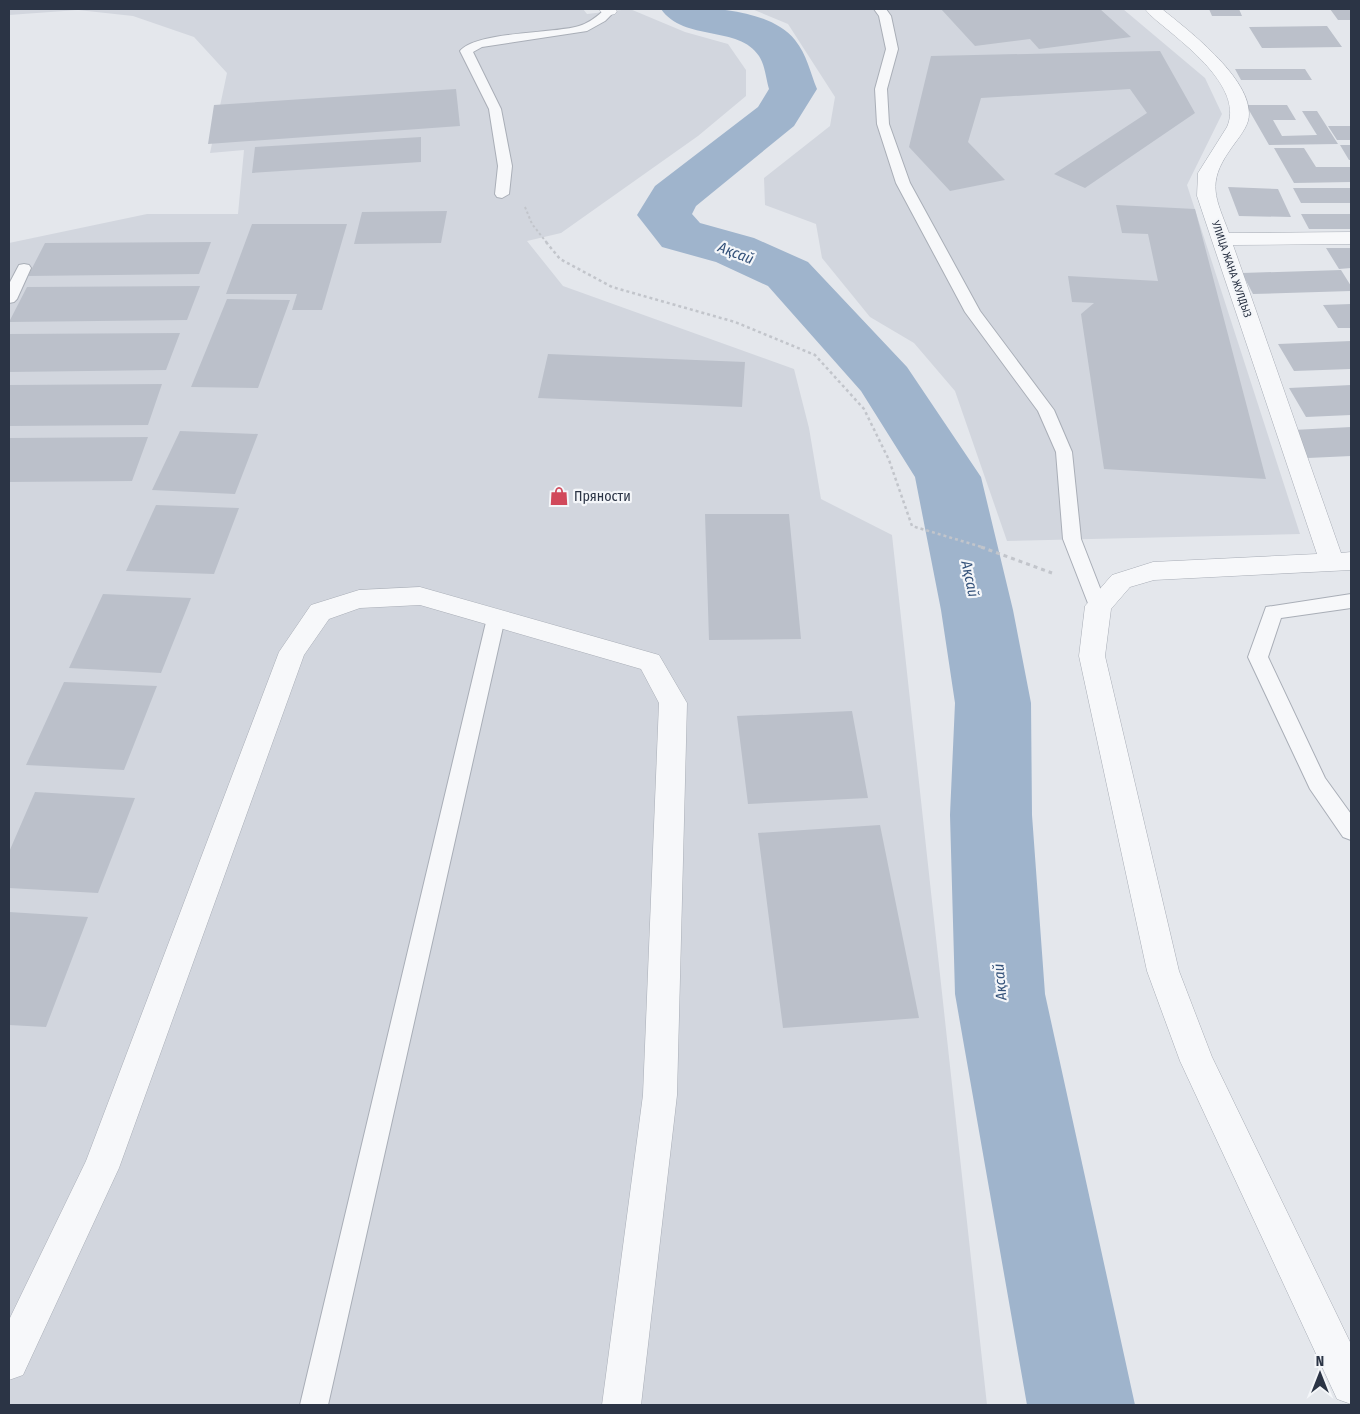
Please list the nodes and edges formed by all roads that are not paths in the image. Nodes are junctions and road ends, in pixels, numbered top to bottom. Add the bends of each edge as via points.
1 (880, 9) edge
2 (1152, 9) edge
3 (608, 10) edge
4 (502, 194) dead end
5 (1351, 238) edge
6 (1221, 239) junction
7 (24, 268) dead end
8 (9, 300) edge
9 (1342, 562) edge
10 (1094, 597) junction
11 (1351, 601) edge
12 (496, 618) junction
13 (1351, 831) edge
14 (9, 1361) edge
15 (1351, 1385) edge
16 (314, 1405) edge
17 (622, 1405) edge

1 - 10 lane via 885,16 892,49 881,89 883,124 903,183 973,312 1046,410 1064,452 1072,539
2 - 6 street, УЛИЦА ЖАНА ЖУЛДЫЗ via 1189,39 1228,81 1240,102 1240,119 1207,174 1206,196
3 - 4 lane via 601,19 583,29 479,44 466,51 495,109 505,166
5 - 6 street
6 - 9 street, УЛИЦА ЖАНА ЖУЛДЫЗ
7 - 8 lane
9 - 10 street via 1153,571 1122,581
10 - 15 street via 1092,656 1163,971 1196,1060
11 - 13 lane via 1273,612 1258,657 1317,783
12 - 14 street via 420,596 359,598 320,612 292,652 101,1168
12 - 16 lane
12 - 17 street via 650,662 673,703 660,1095

